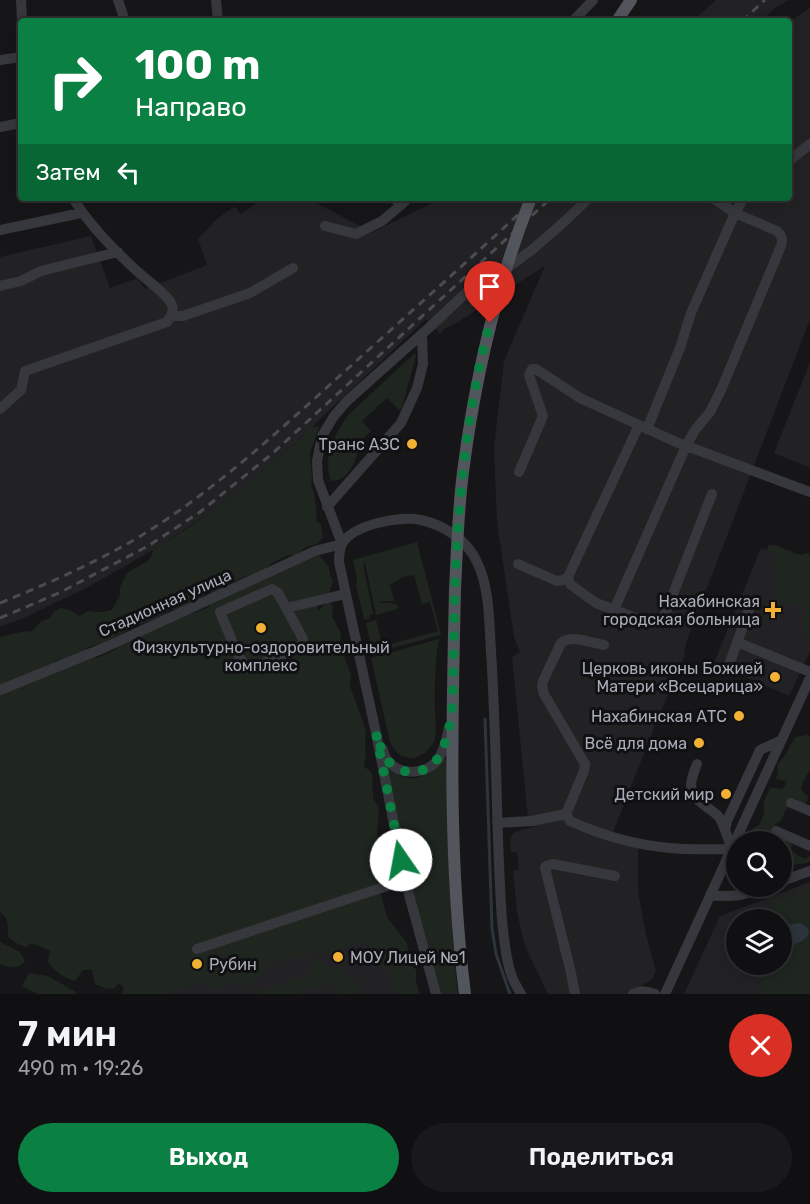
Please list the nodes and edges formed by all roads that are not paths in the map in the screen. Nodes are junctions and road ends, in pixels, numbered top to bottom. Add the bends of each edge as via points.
1 (118, 0) edge
2 (216, 0) edge
3 (593, 0) edge
4 (631, 0) edge
5 (24, 1) edge
6 (22, 18) edge
7 (124, 18) edge
8 (218, 18) edge
9 (576, 18) edge
10 (619, 18) edge
11 (18, 57) edge
12 (0, 60) edge
13 (18, 124) edge
14 (0, 127) edge
15 (810, 144) edge
16 (792, 159) edge
17 (75, 201) edge
18 (400, 201) edge
19 (530, 201) edge
20 (586, 201) edge
21 (717, 201) edge
22 (742, 201) edge
23 (81, 213) junction
24 (735, 213) junction
25 (325, 226) dead end
26 (0, 230) edge
27 (118, 252) junction
28 (293, 268) dead end
29 (0, 286) edge
30 (172, 316) junction
31 (422, 334) junction
32 (0, 409) edge
33 (643, 427) junction
34 (686, 446) junction
35 (519, 472) dead end
36 (810, 492) edge
37 (712, 494) dead end
38 (327, 507) junction
39 (342, 544) junction
40 (518, 564) dead end
41 (568, 577) junction
42 (345, 594) junction
43 (752, 601) dead end
44 (199, 604) junction
45 (287, 608) junction
46 (614, 610) junction
47 (220, 612) junction
48 (736, 642) junction
49 (604, 645) dead end
50 (729, 665) dead end
51 (810, 672) edge
52 (809, 683) edge
53 (0, 690) edge
54 (453, 707) junction
55 (376, 733) junction
56 (780, 741) junction
57 (697, 764) dead end
58 (791, 803) dead end
59 (810, 811) edge
60 (566, 814) junction
61 (497, 823) junction
62 (725, 830) joint
63 (740, 831) edge
64 (792, 838) edge
65 (810, 846) edge
66 (726, 849) edge
67 (726, 862) edge
68 (810, 871) edge
69 (615, 876) dead end
70 (792, 877) edge
71 (405, 880) junction
72 (710, 895) junction
73 (726, 896) edge
74 (197, 949) dead end
75 (436, 994) edge
76 (465, 994) edge
77 (521, 994) edge
78 (575, 994) edge
79 (633, 994) edge
80 (656, 994) edge
81 (665, 994) edge

1 - 7 street
2 - 8 street
3 - 9 street
4 - 10 main road
5 - 6 street
11 - 12 street
13 - 14 street
15 - 16 street
17 - 23 street
18 - 25 street via 382,221 356,234
19 - 54 main road, bridge via 501,283 472,412 463,473 455,590
20 - 31 street via 533,249 468,291
21 - 24 street
22 - 24 street
23 - 26 street
23 - 27 street
24 - 33 street via 691,313 659,402
24 - 34 street via 777,231 783,241 716,402
27 - 29 street via 41,271
27 - 30 street via 166,296
28 - 30 street via 249,293 183,316
30 - 32 street via 167,322 25,370 21,390
31 - 38 street via 423,364 401,423
31 - 38 street via 346,401 322,436 318,480
33 - 34 street
33 - 35 street via 580,398 532,369 528,375 543,416
33 - 41 street
34 - 36 street
34 - 46 street
37 - 46 street via 661,621 646,622
38 - 39 street
39 - 42 street via 339,562
39 - 44 street, Стадионная улица via 315,552
39 - 61 street, Стадионная улица via 369,526 412,518 456,535 476,559 488,606
40 - 41 street via 558,580
41 - 46 street via 568,582 591,599
42 - 45 street
42 - 55 street
43 - 48 street
44 - 47 street
44 - 53 street, Стадионная улица
45 - 47 street via 272,589
45 - 47 street via 303,639 301,646 250,669 244,665
48 - 50 street
48 - 51 street
49 - 60 street via 563,641 542,686 585,764
52 - 56 street
54 - 55 street via 443,749 423,771 405,771 389,763
54 - 76 main road via 453,866
55 - 71 street
56 - 62 street via 758,754
56 - 63 street
57 - 62 street via 690,784 693,794 718,816
58 - 59 street
60 - 61 street
60 - 66 street via 581,826 624,840 674,849
61 - 77 street, Стадионная улица via 505,953
64 - 65 street
67 - 72 street
68 - 70 street
69 - 78 street via 553,864 545,868
71 - 74 street
71 - 75 street
72 - 73 street
72 - 81 street
79 - 80 street

